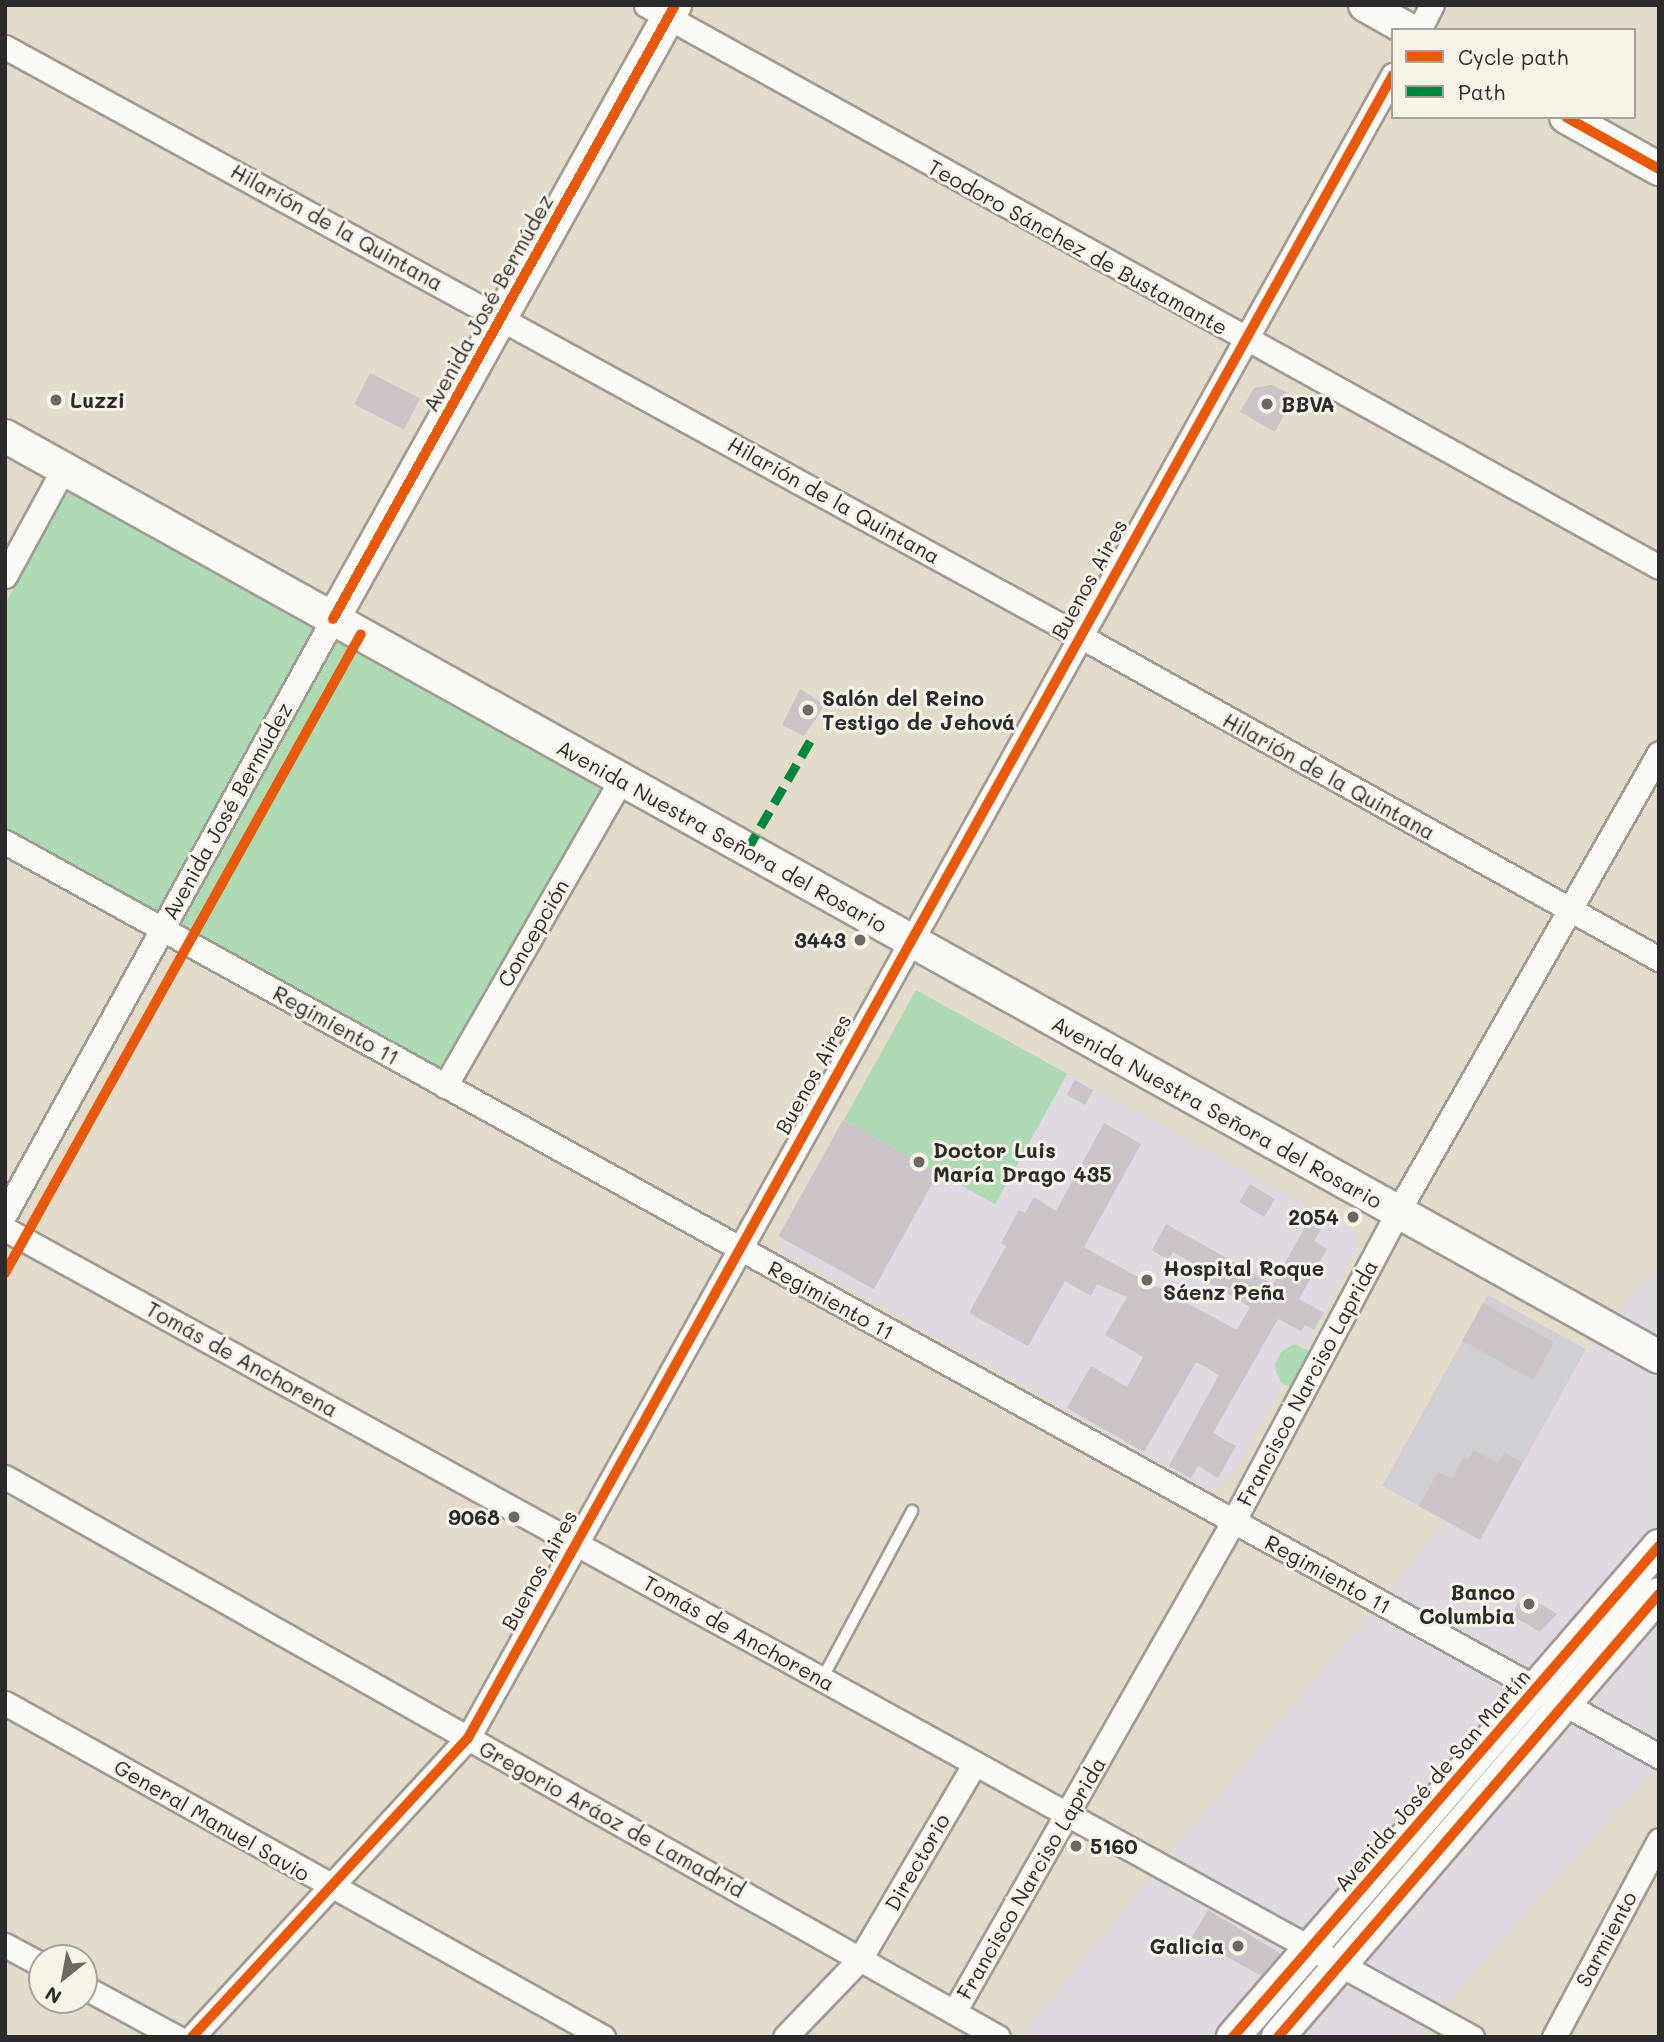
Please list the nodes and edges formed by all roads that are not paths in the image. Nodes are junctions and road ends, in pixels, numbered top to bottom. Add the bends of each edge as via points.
1 (1365, 5) edge
2 (1432, 5) edge
3 (663, 9) edge
4 (1405, 28) edge
5 (1420, 28) edge
6 (5, 47) edge
7 (1391, 79) edge
8 (1570, 119) edge
9 (1659, 169) edge
10 (503, 318) junction
11 (1243, 339) junction
12 (5, 436) edge
13 (64, 468) junction
14 (1659, 568) edge
15 (5, 576) edge
16 (333, 619) junction
17 (1080, 636) junction
18 (1659, 753) edge
19 (621, 780) junction
20 (5, 842) edge
21 (1569, 911) junction
22 (162, 929) junction
23 (909, 941) junction
24 (1659, 959) edge
25 (445, 1086) junction
26 (1397, 1213) junction
27 (5, 1214) edge
28 (5, 1229) edge
29 (738, 1248) junction
30 (1659, 1357) edge
31 (5, 1477) edge
32 (912, 1511) dead end
33 (1233, 1522) junction
34 (577, 1543) junction
35 (1659, 1546) edge
36 (1659, 1594) edge
37 (822, 1679) junction
38 (1538, 1688) junction
39 (5, 1703) edge
40 (1566, 1703) junction
41 (468, 1738) junction
42 (1659, 1756) edge
43 (974, 1765) junction
44 (1069, 1814) junction
45 (1659, 1840) edge
46 (329, 1886) junction
47 (5, 1945) edge
48 (1310, 1949) junction
49 (28, 1957) edge
50 (860, 1959) junction
51 (1341, 1965) junction
52 (98, 1995) edge
53 (954, 2012) junction
54 (176, 2037) edge
55 (192, 2037) edge
56 (603, 2037) edge
57 (785, 2037) edge
58 (998, 2037) edge
59 (1233, 2037) edge
60 (1278, 2037) edge
61 (1472, 2037) edge
62 (1554, 2037) edge

1 - 4 street
2 - 5 street
3 - 10 street, Avenida José Bermúdez
3 - 11 street, Teodoro Sánchez de Bustamante
6 - 10 street, Hilarión de la Quintana
7 - 11 street, Buenos Aires
8 - 9 street
10 - 16 street, Avenida José Bermúdez
10 - 17 street, Hilarión de la Quintana
11 - 14 street, Teodoro Sánchez de Bustamante
11 - 17 street, Buenos Aires
12 - 13 street, Avenida Nuestra Señora del Rosario
13 - 15 street
13 - 16 street, Avenida Nuestra Señora del Rosario
16 - 19 street, Avenida Nuestra Señora del Rosario
16 - 22 street, Avenida José Bermúdez
17 - 21 street, Hilarión de la Quintana
17 - 23 street, Buenos Aires
18 - 21 street, Francisco Narciso Laprida
19 - 23 street, Avenida Nuestra Señora del Rosario
19 - 25 street, Concepción
20 - 22 street, Regimiento 11
21 - 24 street, Hilarión de la Quintana
21 - 26 street, Francisco Narciso Laprida
22 - 25 street, Regimiento 11
22 - 27 street, Avenida José Bermúdez
23 - 26 street, Avenida Nuestra Señora del Rosario
23 - 29 street, Buenos Aires
25 - 29 street, Regimiento 11
26 - 30 street, Avenida Nuestra Señora del Rosario
26 - 33 street, Francisco Narciso Laprida
28 - 34 street, Tomás de Anchorena
29 - 33 street, Regimiento 11
29 - 34 street, Buenos Aires
31 - 41 street, Gregorio Aráoz de Lamadrid
32 - 37 lane
33 - 38 street, Regimiento 11
33 - 44 street, Francisco Narciso Laprida
34 - 37 street, Tomás de Anchorena
34 - 41 street, Buenos Aires
35 - 38 street, Avenida José de San Martín
36 - 40 street
37 - 43 street, Tomás de Anchorena
38 - 40 street, Regimiento 11
38 - 48 street, Avenida José de San Martín
39 - 46 street, General Manuel Savio
40 - 42 street, Regimiento 11
40 - 51 street
41 - 46 street, Buenos Aires
41 - 50 street, Gregorio Aráoz de Lamadrid
43 - 44 street, Tomás de Anchorena
43 - 50 street, Directorio
44 - 48 street, Tomás de Anchorena
44 - 53 street, Francisco Narciso Laprida
45 - 62 street, Sarmiento
46 - 55 street, Buenos Aires
46 - 56 street, General Manuel Savio
47 - 49 street
48 - 51 street, Tomás de Anchorena
48 - 59 street, Avenida José de San Martín
50 - 53 street, Gregorio Aráoz de Lamadrid
50 - 57 street
51 - 60 street
51 - 61 street, Tomás de Anchorena
52 - 54 street
53 - 58 street, Gregorio Aráoz de Lamadrid

